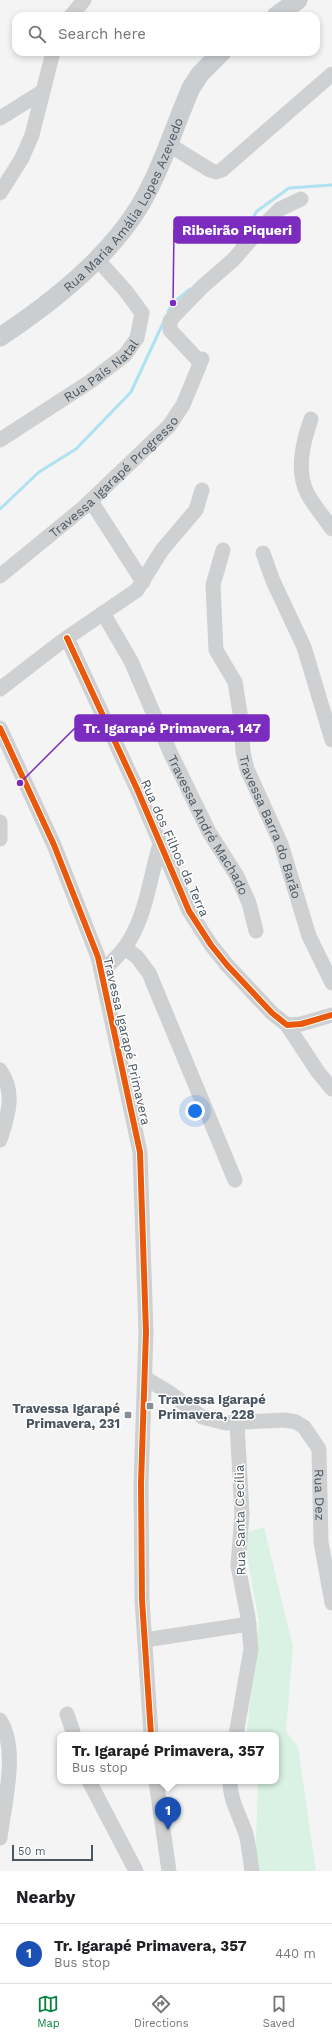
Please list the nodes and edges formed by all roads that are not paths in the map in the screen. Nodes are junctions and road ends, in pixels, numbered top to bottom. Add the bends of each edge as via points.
1 (84, 0) edge
2 (298, 0) edge
3 (74, 12) edge
4 (282, 12) edge
5 (52, 56) edge
6 (218, 56) edge
7 (332, 74) edge
8 (42, 92) junction
9 (0, 118) edge
10 (168, 144) junction
11 (0, 193) edge
12 (300, 200) dead end
13 (96, 258) junction
14 (0, 337) edge
15 (311, 420) dead end
16 (0, 440) edge
17 (202, 490) dead end
18 (91, 501) junction
19 (332, 529) edge
20 (223, 550) dead end
21 (263, 553) dead end
22 (0, 576) edge
23 (143, 582) junction
24 (103, 613) junction
25 (67, 638) junction
26 (0, 689) edge
27 (0, 728) edge
28 (332, 740) edge
29 (0, 822) edge
30 (0, 839) edge
31 (160, 844) junction
32 (256, 931) dead end
33 (125, 948) junction
34 (102, 971) junction
35 (332, 983) edge
36 (332, 1015) edge
37 (287, 1025) junction
38 (0, 1070) edge
39 (332, 1089) edge
40 (0, 1140) edge
41 (235, 1180) dead end
42 (145, 1378) junction
43 (237, 1423) junction
44 (320, 1458) junction
45 (332, 1467) edge
46 (332, 1603) edge
47 (249, 1624) junction
48 (145, 1640) junction
49 (67, 1714) dead end
50 (0, 1720) edge
51 (73, 1732) edge
52 (151, 1732) edge
53 (237, 1732) edge
54 (91, 1784) edge
55 (156, 1784) edge
56 (230, 1784) edge
57 (2, 1800) edge
58 (0, 1838) edge
59 (136, 1871) edge
60 (169, 1871) edge
61 (252, 1871) edge

1 - 3 street
2 - 4 main road
5 - 8 street
6 - 10 main road, Rua Maria Amália Lopes Azevedo via 200,74
7 - 10 street via 222,170 210,170
8 - 9 street
8 - 11 street via 32,135 22,158
10 - 13 main road, Rua Maria Amália Lopes Azevedo via 151,185 138,208
12 - 18 street, Travessa Igarapé Progresso via 280,209 233,260 174,316 170,322 170,330 201,360 183,404 169,426
13 - 14 main road, Rua Maria Amália Lopes Azevedo via 52,299
13 - 16 street, Rua País Natal via 142,313 140,332 125,355
15 - 19 street via 304,441 303,479 308,493
17 - 23 street via 196,510 162,550
18 - 22 street, Travessa Igarapé Progresso
18 - 23 street
20 - 35 street, Travessa Barra do Barão via 213,585 216,650 235,682 247,769 281,844 309,936
21 - 28 street via 273,581 304,647
23 - 24 street via 137,590
24 - 25 street
24 - 32 street, Travessa André Machado via 131,661 170,752 209,832 237,876 249,903
25 - 26 street
25 - 31 street, Rua dos Filhos da Terra
27 - 34 street, Travessa Igarapé Primavera via 54,845
29 - 30 street
31 - 33 street via 139,921
31 - 37 street, Rua dos Filhos da Terra via 189,911 211,945 252,993
33 - 34 street
33 - 41 street via 137,957 149,973
34 - 42 street, Travessa Igarapé Primavera via 140,1152 146,1332
36 - 37 street via 301,1024
37 - 39 street, Rua dos Filhos da Terra
38 - 40 street via 6,1078 10,1109
42 - 43 street, Rua Dez via 170,1393 196,1414 226,1423
42 - 48 street, Travessa Igarapé Primavera via 141,1527
43 - 44 street, Rua Dez via 285,1420 296,1422 313,1438 319,1449
43 - 47 street, Rua Santa Cecília via 242,1514 238,1566
44 - 45 street
44 - 46 street, Rua Dez via 322,1542
47 - 48 street
47 - 53 street, Rua Santa Cecília via 251,1648
48 - 52 street, Travessa Igarapé Primavera
49 - 51 street
50 - 57 street via 9,1740 10,1759
54 - 59 street
55 - 60 street
56 - 61 street via 236,1810 249,1845
57 - 58 street

